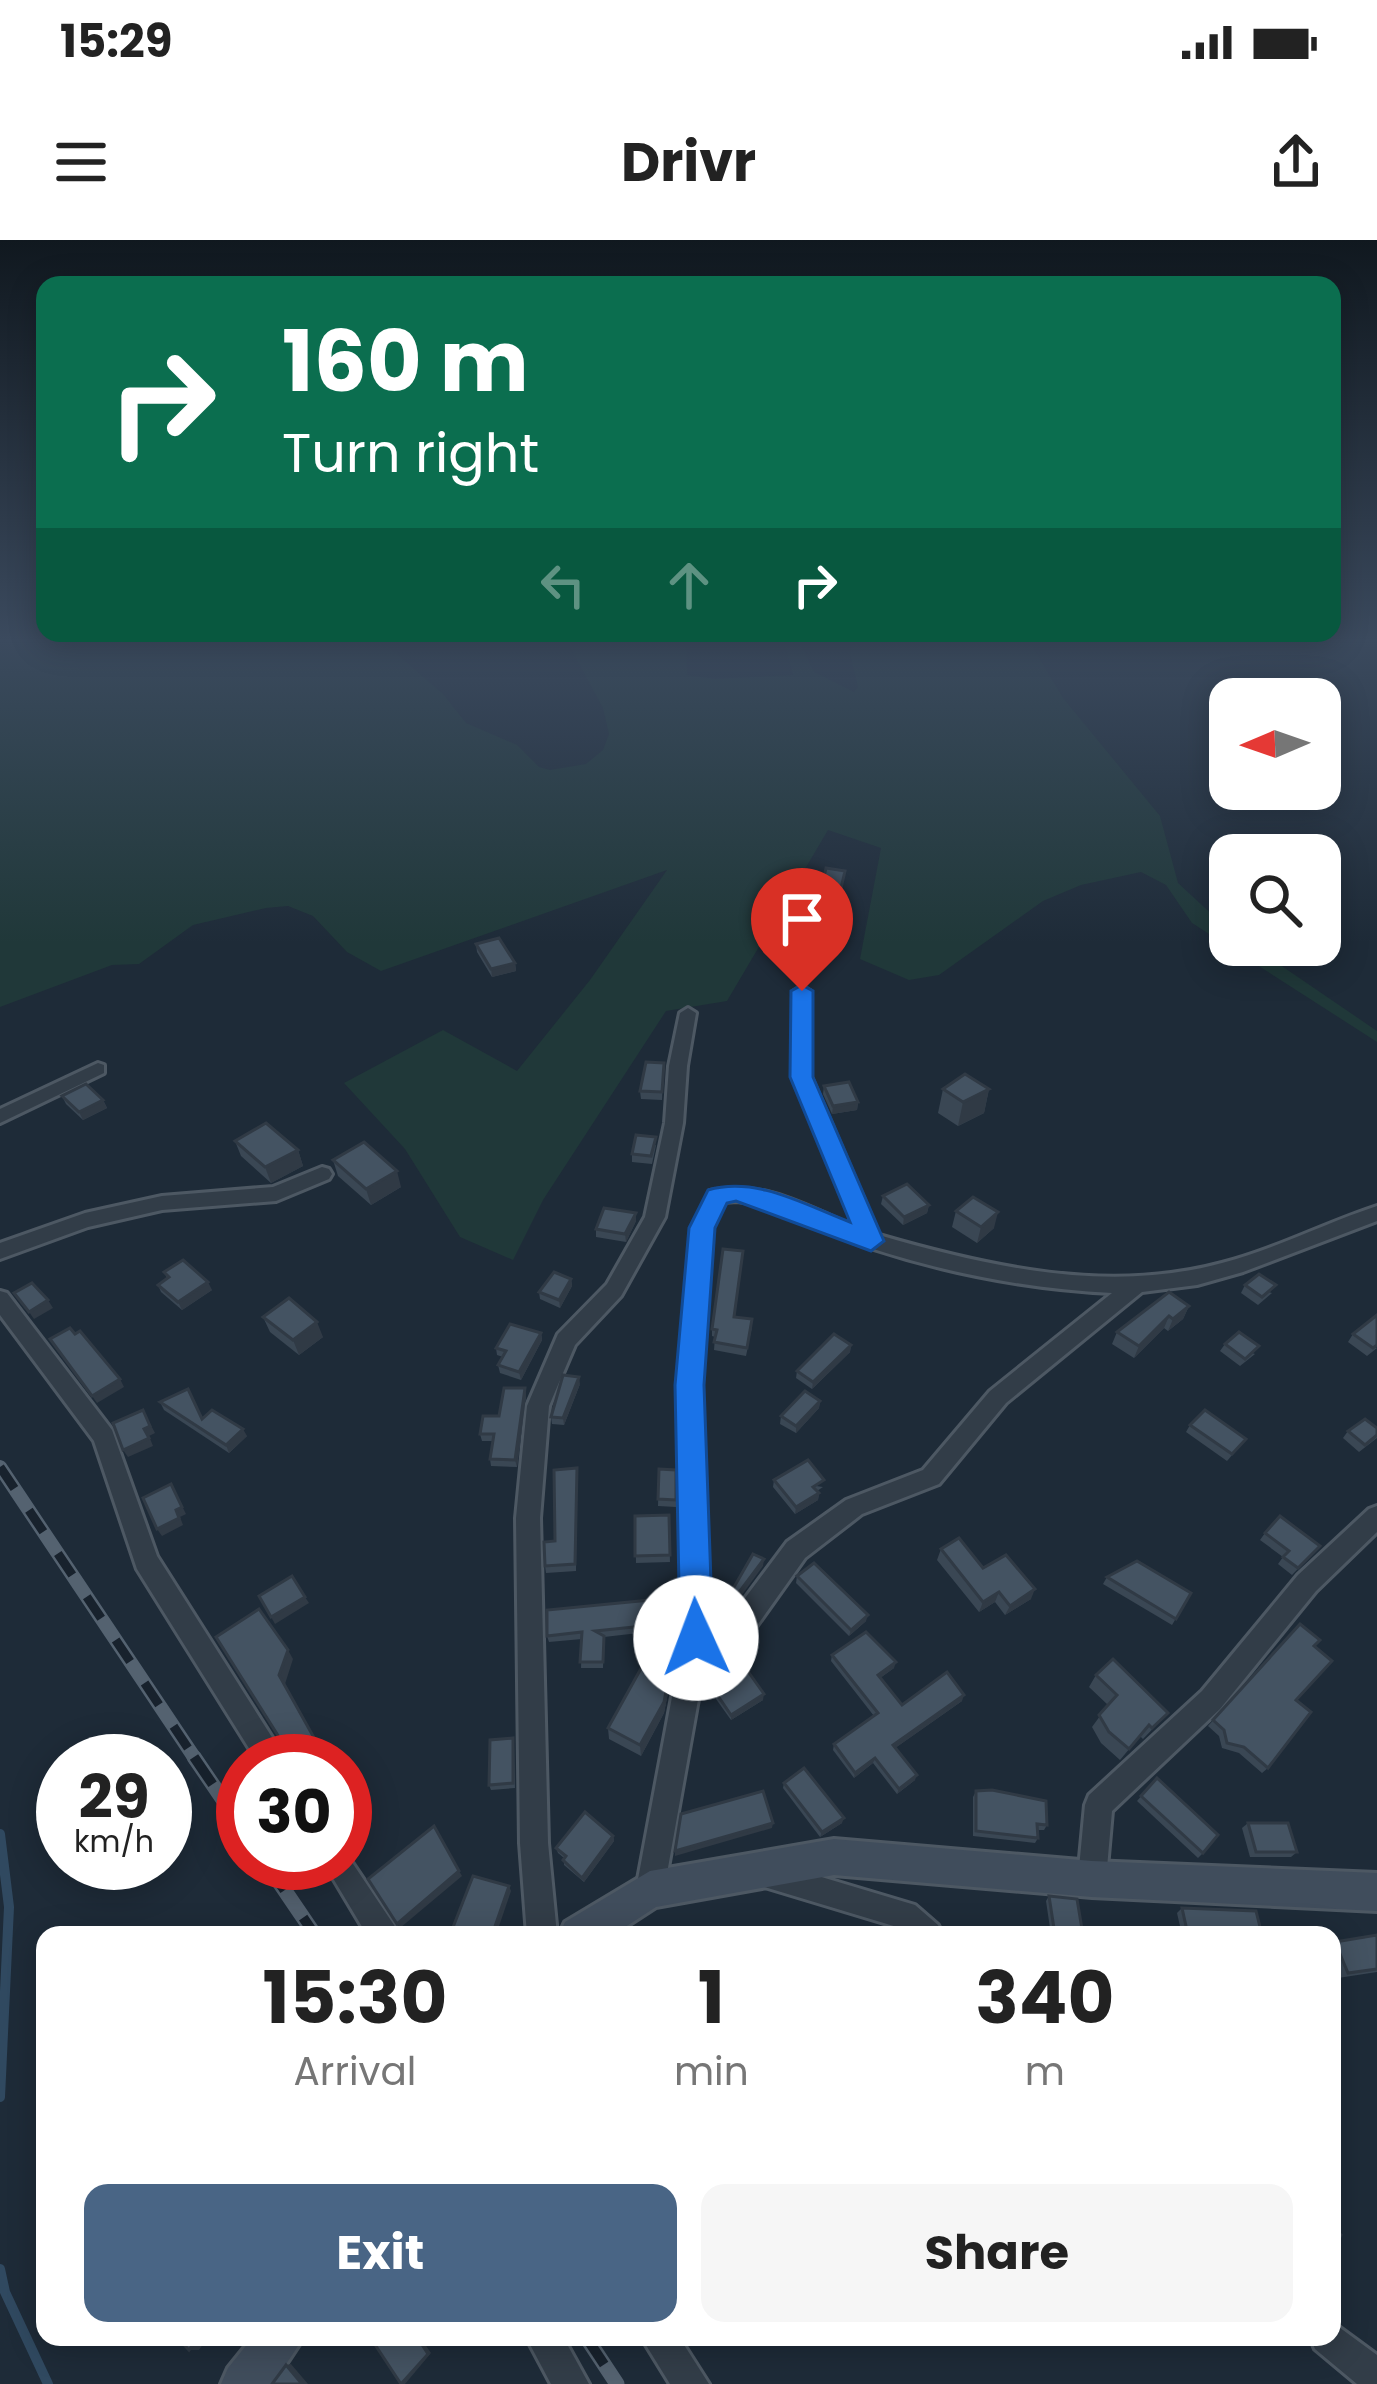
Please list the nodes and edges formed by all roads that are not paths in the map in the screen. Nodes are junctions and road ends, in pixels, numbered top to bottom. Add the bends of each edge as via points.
1 (802, 991) dead end
2 (688, 1013) dead end
3 (98, 1069) dead end
4 (0, 1117) edge
5 (322, 1174) dead end
6 (1377, 1213) edge
7 (871, 1241) junction
8 (0, 1251) edge
9 (1136, 1285) junction
10 (0, 1299) edge
11 (1377, 1516) edge
12 (688, 1687) junction
13 (256, 1734) edge
14 (758, 1872) junction
15 (1092, 1879) junction
16 (355, 1890) edge
17 (650, 1890) junction
18 (1377, 1892) edge
19 (378, 1926) edge
20 (541, 1926) edge
21 (592, 1926) edge
22 (918, 1926) edge
23 (275, 2346) edge
24 (548, 2346) edge
25 (664, 2346) edge
26 (1338, 2346) edge
27 (1377, 2378) edge
28 (244, 2384) edge
29 (571, 2384) edge
30 (691, 2384) edge

1 - 7 street via 802,1077
2 - 20 street via 655,1217 614,1291 566,1340 538,1406 528,1518
3 - 4 street
5 - 8 street via 276,1195 162,1203 85,1220
6 - 9 street via 1195,1278
7 - 9 street via 1024,1277
7 - 12 street via 736,1192 717,1196 702,1228 690,1385 696,1638
9 - 12 street via 998,1397 931,1477 854,1507 796,1550
10 - 13 street via 104,1437 146,1561
11 - 15 street via 1307,1583 1211,1700 1099,1805
12 - 17 street
14 - 15 street via 834,1857
14 - 17 street
14 - 22 street via 905,1915
15 - 18 street
16 - 19 street
17 - 21 street
23 - 28 street
24 - 29 street
25 - 30 street
26 - 27 street

